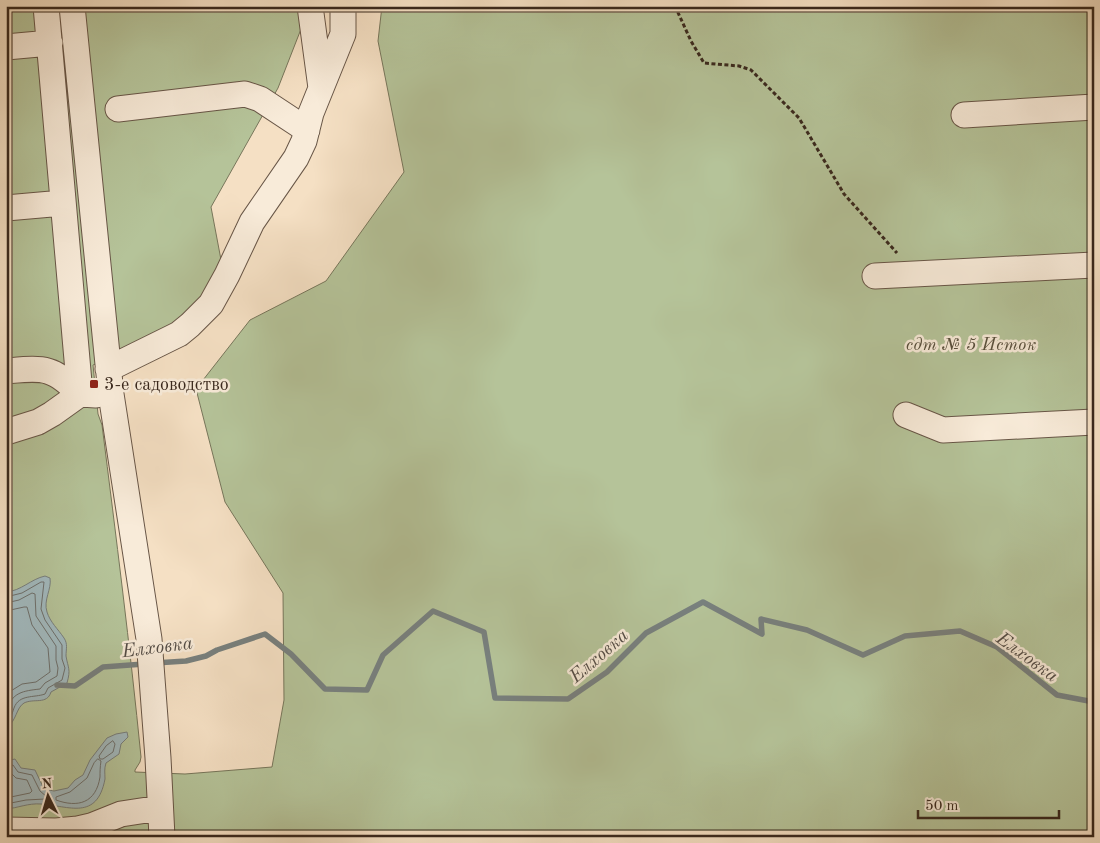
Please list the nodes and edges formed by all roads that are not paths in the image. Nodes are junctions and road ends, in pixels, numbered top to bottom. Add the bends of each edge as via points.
1 (46, 6) edge
2 (72, 6) edge
3 (310, 6) edge
4 (343, 6) edge
5 (50, 43) junction
6 (6, 47) edge
7 (321, 88) junction
8 (1094, 106) edge
9 (118, 109) dead end
10 (964, 116) dead end
11 (307, 130) junction
12 (63, 203) junction
13 (6, 208) edge
14 (1094, 265) edge
15 (875, 276) dead end
16 (108, 369) junction
17 (6, 371) edge
18 (80, 394) junction
19 (111, 394) junction
20 (906, 415) dead end
21 (1094, 422) edge
22 (6, 432) edge
23 (160, 808) junction
24 (6, 830) edge
25 (162, 837) edge

1 - 5 street
2 - 16 street
3 - 7 street
4 - 7 street via 343,34
5 - 6 street
5 - 12 street
7 - 11 street
8 - 10 street
9 - 11 street via 245,94 260,99
11 - 16 street via 296,158 252,222 211,304 179,334
12 - 13 street
12 - 18 street
14 - 15 street
16 - 19 street
17 - 18 street via 44,369 54,372
18 - 19 street
18 - 22 street via 38,422
19 - 23 street via 149,639
20 - 21 street via 943,430
23 - 24 street via 120,814 78,829
23 - 25 street

